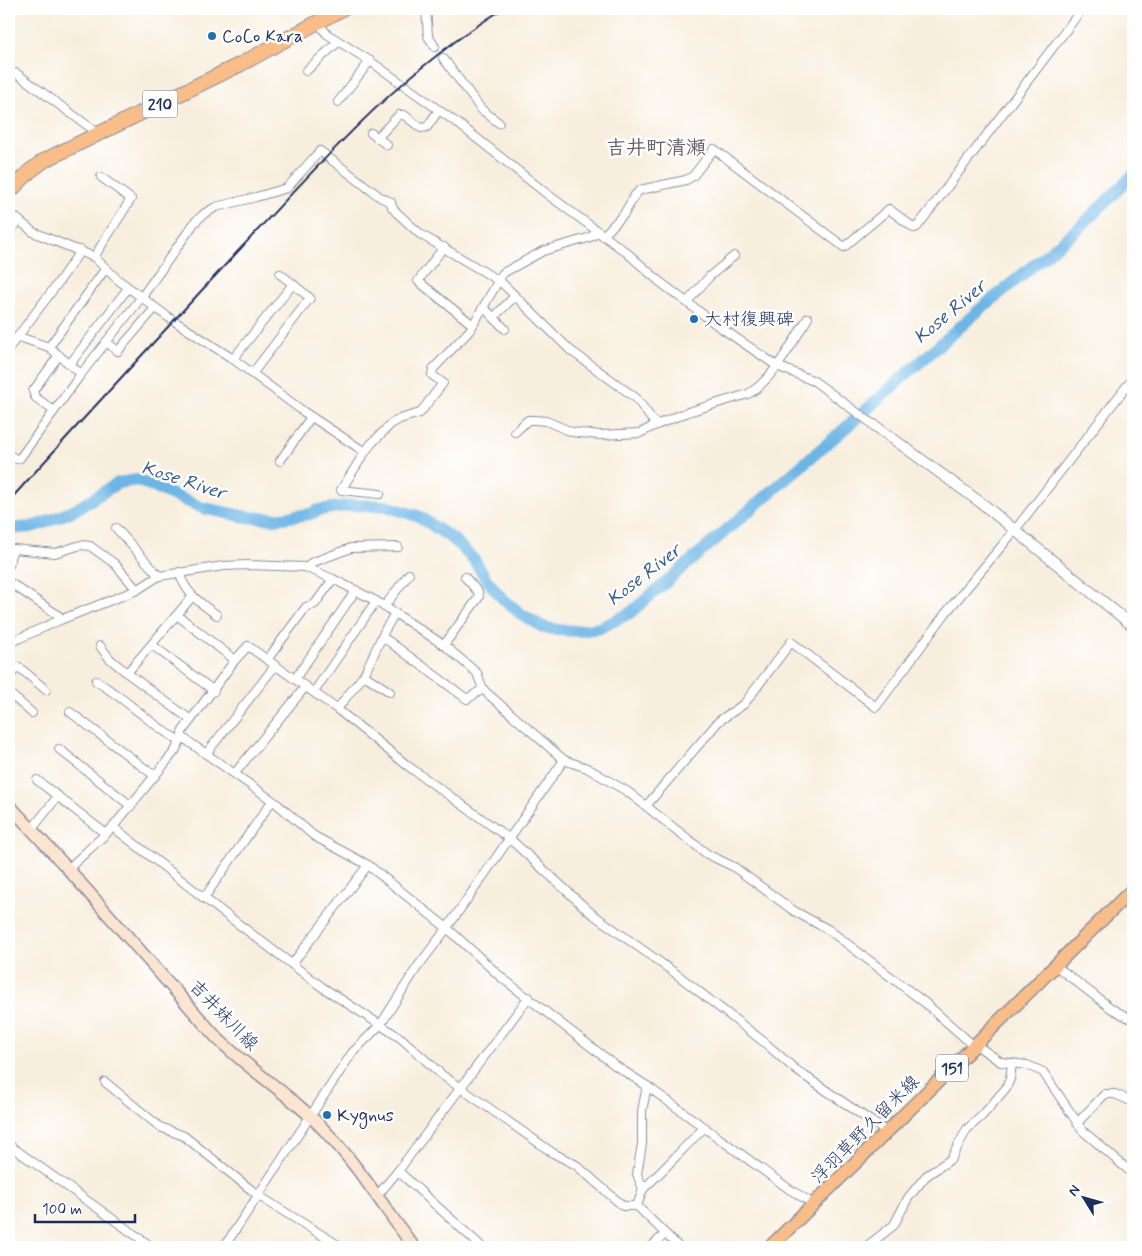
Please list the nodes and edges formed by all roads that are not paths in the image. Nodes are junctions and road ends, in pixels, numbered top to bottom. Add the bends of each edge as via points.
1 (342, 9) edge
2 (426, 9) edge
3 (1082, 9) edge
4 (318, 23) junction
5 (338, 42) junction
6 (435, 47) dead end
7 (443, 58) dead end
8 (370, 61) junction
9 (306, 72) dead end
10 (12, 76) dead end
11 (338, 102) dead end
12 (439, 110) junction
13 (499, 123) dead end
14 (99, 134) junction
15 (387, 145) dead end
16 (101, 177) dead end
17 (9, 192) edge
18 (9, 212) edge
19 (19, 221) junction
20 (9, 232) edge
21 (601, 234) junction
22 (444, 247) junction
23 (81, 250) junction
24 (734, 256) dead end
25 (94, 257) junction
26 (106, 268) junction
27 (280, 274) dead end
28 (499, 278) junction
29 (293, 284) junction
30 (128, 288) junction
31 (516, 296) junction
32 (141, 298) junction
33 (687, 302) junction
34 (484, 307) junction
35 (154, 308) junction
36 (494, 317) junction
37 (808, 318) dead end
38 (473, 325) junction
39 (505, 329) dead end
40 (19, 337) junction
41 (106, 342) junction
42 (49, 346) junction
43 (9, 348) edge
44 (59, 355) junction
45 (233, 359) junction
46 (70, 364) junction
47 (777, 366) junction
48 (81, 374) junction
49 (252, 374) junction
50 (1133, 378) edge
51 (54, 411) junction
52 (311, 417) junction
53 (656, 425) junction
54 (874, 425) joint
55 (515, 432) dead end
56 (365, 452) junction
57 (9, 455) edge
58 (280, 461) dead end
59 (380, 494) dead end
60 (116, 528) dead end
61 (1015, 530) junction
62 (398, 546) dead end
63 (9, 566) edge
64 (308, 568) junction
65 (179, 572) junction
66 (409, 574) dead end
67 (159, 576) junction
68 (466, 577) dead end
69 (332, 579) junction
70 (9, 582) edge
71 (137, 590) junction
72 (356, 590) junction
73 (192, 597) junction
74 (376, 601) junction
75 (384, 606) junction
76 (395, 613) junction
77 (177, 615) junction
78 (216, 615) dead end
79 (60, 620) junction
80 (1133, 626) edge
81 (381, 638) junction
82 (9, 643) edge
83 (152, 644) junction
84 (444, 645) junction
85 (100, 646) dead end
86 (235, 660) junction
87 (267, 660) junction
88 (275, 666) junction
89 (128, 673) junction
90 (9, 675) edge
91 (364, 675) junction
92 (295, 679) junction
93 (96, 681) dead end
94 (306, 686) junction
95 (482, 689) junction
96 (46, 690) dead end
97 (214, 691) junction
98 (314, 692) junction
99 (390, 692) dead end
100 (9, 693) edge
101 (337, 709) junction
102 (70, 712) dead end
103 (32, 713) dead end
104 (191, 720) junction
105 (181, 739) junction
106 (59, 749) dead end
107 (206, 754) junction
108 (564, 760) junction
109 (235, 773) junction
110 (155, 776) junction
111 (37, 780) dead end
112 (58, 796) junction
113 (272, 801) junction
114 (9, 805) edge
115 (131, 806) junction
116 (646, 806) junction
117 (113, 827) junction
118 (32, 829) junction
119 (106, 834) junction
120 (510, 839) junction
121 (368, 865) junction
122 (68, 869) junction
123 (1131, 896) edge
124 (204, 898) junction
125 (447, 928) junction
126 (292, 964) junction
127 (1056, 966) junction
128 (529, 997) junction
129 (1133, 1020) edge
130 (381, 1024) junction
131 (974, 1046) junction
132 (1012, 1064) junction
133 (104, 1082) dead end
134 (646, 1086) junction
135 (461, 1088) junction
136 (1133, 1102) edge
137 (310, 1115) junction
138 (1077, 1124) junction
139 (705, 1127) junction
140 (888, 1132) junction
141 (9, 1145) edge
142 (398, 1171) junction
143 (1133, 1174) edge
144 (643, 1189) junction
145 (259, 1196) junction
146 (377, 1196) junction
147 (814, 1204) junction
148 (637, 1206) junction
149 (665, 1234) junction
150 (152, 1247) edge
151 (224, 1247) edge
152 (341, 1247) edge
153 (414, 1247) edge
154 (482, 1247) edge
155 (651, 1247) edge
156 (679, 1247) edge
157 (770, 1247) edge
158 (866, 1247) edge

1 - 4 highway, 210
2 - 6 street via 428,36
3 - 21 street via 917,227 889,209 844,247 714,149 693,176 686,180 640,190 624,214
4 - 5 street
4 - 14 highway, 210
5 - 8 street
5 - 9 street
7 - 13 street via 481,109
8 - 11 street
8 - 12 street
10 - 14 street via 16,73
12 - 15 street via 427,127 421,128 404,115 399,115 374,135
12 - 21 street
14 - 17 highway, 210 via 45,160
16 - 25 street via 131,199
18 - 19 street
19 - 20 street
19 - 23 street via 33,232
21 - 28 street via 543,251
21 - 33 street
22 - 28 street
22 - 32 street via 420,234 396,212 391,202 320,151 286,188 205,213 185,234
22 - 38 street via 418,281
23 - 25 street
23 - 40 street
24 - 33 street
25 - 26 street
26 - 30 street
26 - 42 street
27 - 29 street
28 - 31 street
28 - 34 street
29 - 45 street
29 - 49 street via 310,298
30 - 32 street
30 - 46 street
31 - 36 street
31 - 53 street via 570,350 636,398
32 - 35 street
32 - 41 street
33 - 47 street
34 - 36 street
34 - 38 street
35 - 41 street via 118,351
35 - 45 street
36 - 39 street
37 - 47 street
38 - 56 street via 433,369 432,375 443,383 420,413 391,424
40 - 42 street
40 - 43 street
41 - 48 street
42 - 44 street
44 - 46 street
44 - 51 street via 33,394
45 - 49 street
46 - 48 street
47 - 53 street via 748,394
47 - 54 street via 814,381
48 - 51 street
49 - 52 street
50 - 61 street
51 - 57 street via 20,458
52 - 56 street
52 - 58 street
53 - 55 street via 640,433 600,435 572,432 546,421 528,420
54 - 61 street
56 - 59 street via 340,490
60 - 67 street
61 - 80 street
61 - 116 street via 944,615 876,707 791,642 744,704 719,720
62 - 64 street via 351,548 312,563
63 - 71 street via 14,549 55,552 81,545 90,546 115,564
64 - 65 street via 246,565
64 - 69 street
65 - 67 street
65 - 73 street
66 - 75 street
67 - 71 street
68 - 84 street via 478,592 478,597
69 - 72 street
69 - 87 street via 315,604 306,607
70 - 79 street via 59,616
71 - 79 street
72 - 74 street
72 - 92 street
73 - 77 street
73 - 78 street
74 - 75 street
74 - 98 street
75 - 76 street
76 - 81 street
76 - 84 street
77 - 83 street
77 - 86 street
79 - 82 street
81 - 91 street
81 - 95 street via 466,699
83 - 89 street
83 - 97 street
84 - 95 street via 477,673
85 - 89 street
86 - 87 street via 248,646
86 - 97 street
87 - 88 street
88 - 92 street
88 - 107 street
89 - 104 street
90 - 96 street via 19,667
91 - 99 street
91 - 101 street
92 - 94 street
93 - 105 street via 160,729
94 - 98 street
94 - 109 street
95 - 108 street
97 - 104 street
98 - 101 street
100 - 103 street
101 - 120 street via 408,766
102 - 110 street
104 - 105 street
105 - 107 street
105 - 110 street
106 - 115 street
107 - 109 street
108 - 116 street via 602,776
108 - 120 street
109 - 113 street
110 - 115 street
111 - 112 street
112 - 118 street
112 - 119 street
113 - 121 street via 314,836
113 - 124 street
114 - 118 main road, 吉井妹川線
115 - 117 street
116 - 131 street via 707,854 734,866 794,911 837,936 924,1002
117 - 119 street
117 - 124 street
118 - 122 main road, 吉井妹川線
119 - 122 street
120 - 125 street
120 - 140 street via 592,913 764,1042 796,1070
121 - 125 street
121 - 126 street
122 - 137 main road, 吉井妹川線 via 216,1037
123 - 127 main road, 浮羽草野久留米線 / 151
124 - 126 street
125 - 128 street
125 - 130 street
126 - 130 street
127 - 129 street via 1112,1009
127 - 131 main road, 浮羽草野久留米線 / 151
128 - 134 street
128 - 135 street
130 - 135 street
130 - 137 street via 352,1053
131 - 132 street
131 - 140 main road, 浮羽草野久留米線 / 151
132 - 138 street via 1027,1065 1043,1072
132 - 158 street via 1006,1088 967,1129 951,1159 926,1176 908,1198 894,1225
133 - 145 street via 160,1127 184,1136
134 - 139 street
134 - 144 street via 637,1174
135 - 142 street
135 - 148 street via 553,1153 576,1165 623,1206
136 - 138 street via 1115,1094 1105,1094
137 - 145 street
137 - 146 main road, 吉井妹川線 via 349,1158
138 - 143 street
139 - 144 street
139 - 147 street via 781,1184
140 - 147 main road, 浮羽草野久留米線 / 151
141 - 150 street
142 - 146 street
142 - 154 street
144 - 148 street
145 - 151 street
145 - 152 street
146 - 153 main road, 吉井妹川線
147 - 157 main road, 浮羽草野久留米線 / 151
148 - 149 street
149 - 155 street
149 - 156 street

